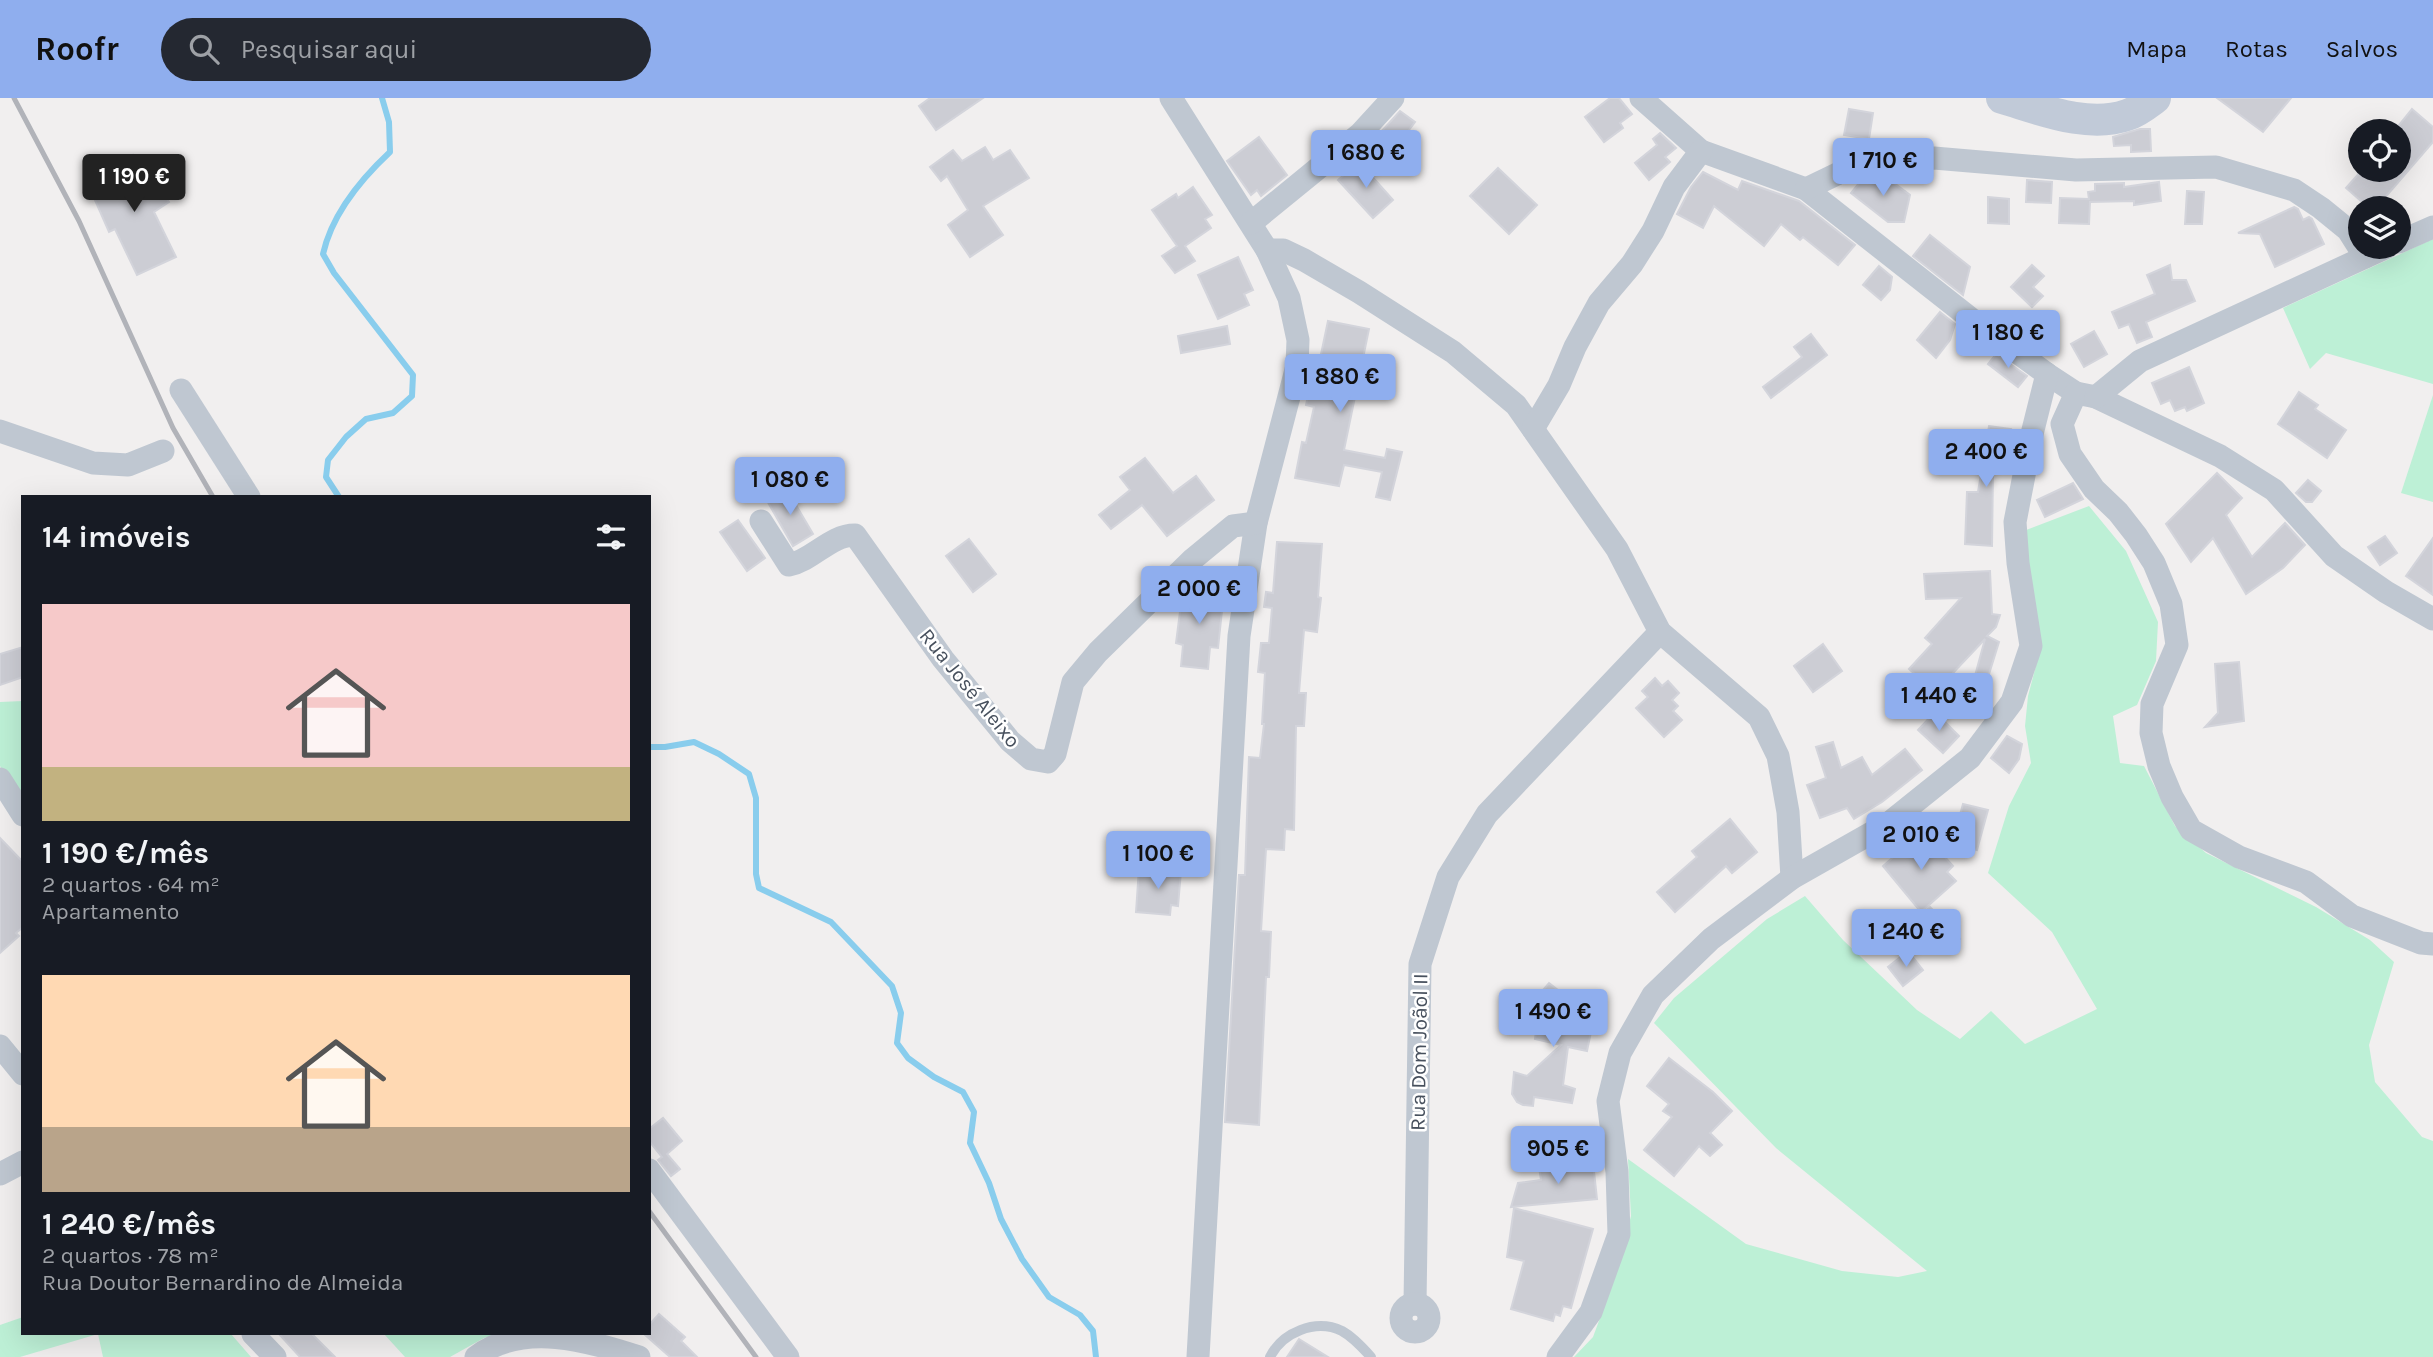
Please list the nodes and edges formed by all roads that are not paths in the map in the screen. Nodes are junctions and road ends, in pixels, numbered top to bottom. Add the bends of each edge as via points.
1 (1171, 98) edge
2 (1392, 98) edge
3 (1641, 98) edge
4 (2002, 98) edge
5 (2155, 98) edge
6 (1701, 151) junction
7 (1806, 189) junction
8 (1251, 223) junction
9 (2433, 227) edge
10 (2348, 229) edge
11 (2411, 237) edge
12 (1267, 250) junction
13 (2361, 259) edge
14 (2047, 374) junction
15 (181, 390) dead end
16 (2086, 395) junction
17 (1533, 429) junction
18 (0, 431) edge
19 (163, 451) dead end
20 (248, 495) edge
21 (761, 521) dead end
22 (1256, 523) junction
23 (2433, 619) edge
24 (1660, 632) junction
25 (0, 779) edge
26 (21, 812) edge
27 (1792, 878) junction
28 (2433, 944) edge
29 (0, 1046) edge
30 (21, 1072) edge
31 (21, 1163) edge
32 (651, 1173) edge
33 (0, 1174) edge
34 (1415, 1304) dead end
35 (254, 1335) edge
36 (553, 1336) edge
37 (275, 1357) edge
38 (476, 1357) edge
39 (639, 1357) edge
40 (788, 1357) edge
41 (1198, 1357) edge
42 (1270, 1357) edge
43 (1371, 1357) edge
44 (1558, 1357) edge

1 - 8 street
2 - 8 street via 1360,134
3 - 6 street
4 - 5 main road via 2098,121 2128,115
6 - 7 street
6 - 17 street via 1674,187 1632,264 1599,303
7 - 10 street via 1864,161 1934,158 2076,170 2216,167 2294,190
7 - 14 street
8 - 12 street
9 - 11 street
12 - 17 street via 1283,250 1304,260 1453,352 1516,405
12 - 22 street via 1289,298 1297,366
13 - 16 street via 2140,361
14 - 16 street
14 - 27 street via 2015,522 2031,646 2012,702 1970,758 1930,791 1889,823
15 - 20 street
16 - 23 street via 2220,456 2274,490 2334,556
16 - 28 street via 2062,424 2070,454 2094,489 2136,535 2171,604 2177,645 2152,704 2151,733 2158,766 2192,830 2239,857 2306,882 2352,916
17 - 24 street via 1616,549
18 - 19 street via 93,463 128,465
21 - 22 street, Rua José Aleixo via 789,565 800,563 844,535 855,536 943,659 1010,741 1031,759 1048,762 1055,754 1073,682 1098,652 1233,526
22 - 41 street via 1239,636
24 - 27 street via 1759,717 1778,756 1788,812
24 - 34 street, Rua Dom Joãol II via 1488,814 1448,877 1420,964
25 - 26 street
27 - 44 street via 1711,939 1653,995 1619,1054 1608,1101 1619,1234 1591,1312
29 - 30 street
31 - 33 street
32 - 40 street
35 - 37 street
36 - 38 street via 489,1346
36 - 39 street
42 - 43 lane via 1283,1339 1322,1326 1341,1331

